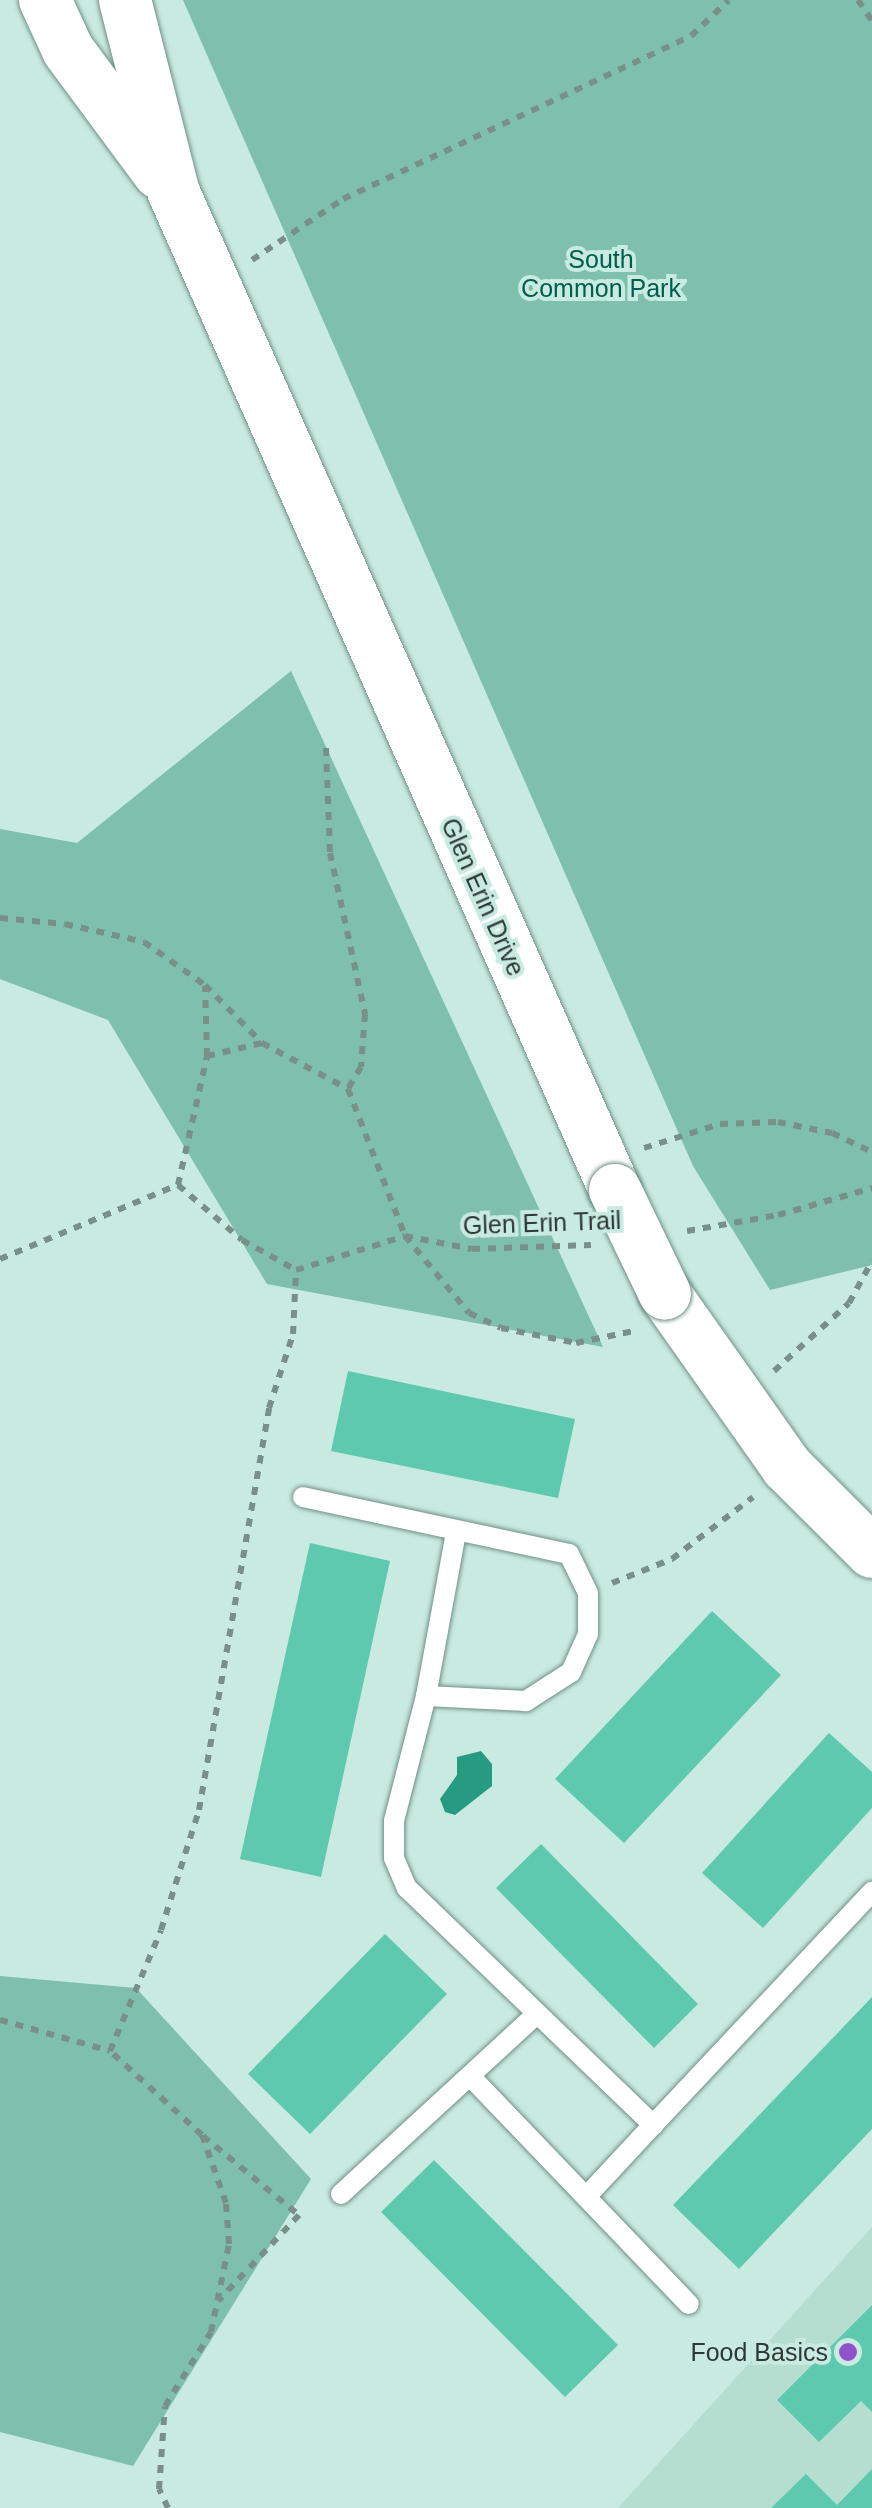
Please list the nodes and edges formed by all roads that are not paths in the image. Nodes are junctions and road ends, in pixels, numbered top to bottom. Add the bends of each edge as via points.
1 (45, 0) edge
2 (125, 0) edge
3 (174, 192) junction
4 (303, 1497) dead end
5 (456, 1532) junction
6 (872, 1552) edge
7 (426, 1696) junction
8 (872, 1892) edge
9 (537, 2014) junction
10 (470, 2076) junction
11 (654, 2125) junction
12 (341, 2194) dead end
13 (586, 2196) junction
14 (690, 2304) dead end

1 - 3 street, Glen Erin Drive via 68,50
2 - 3 street, Glen Erin Drive
3 - 6 street, Glen Erin Drive, bridge via 608,1177 671,1303 787,1466
4 - 5 lane
5 - 7 lane
5 - 7 lane via 569,1554 588,1593 588,1634 570,1672 526,1701
7 - 9 lane via 394,1820 394,1858 407,1888
8 - 11 lane
9 - 10 lane
9 - 11 lane
10 - 12 lane
10 - 13 lane
11 - 13 lane
13 - 14 lane

